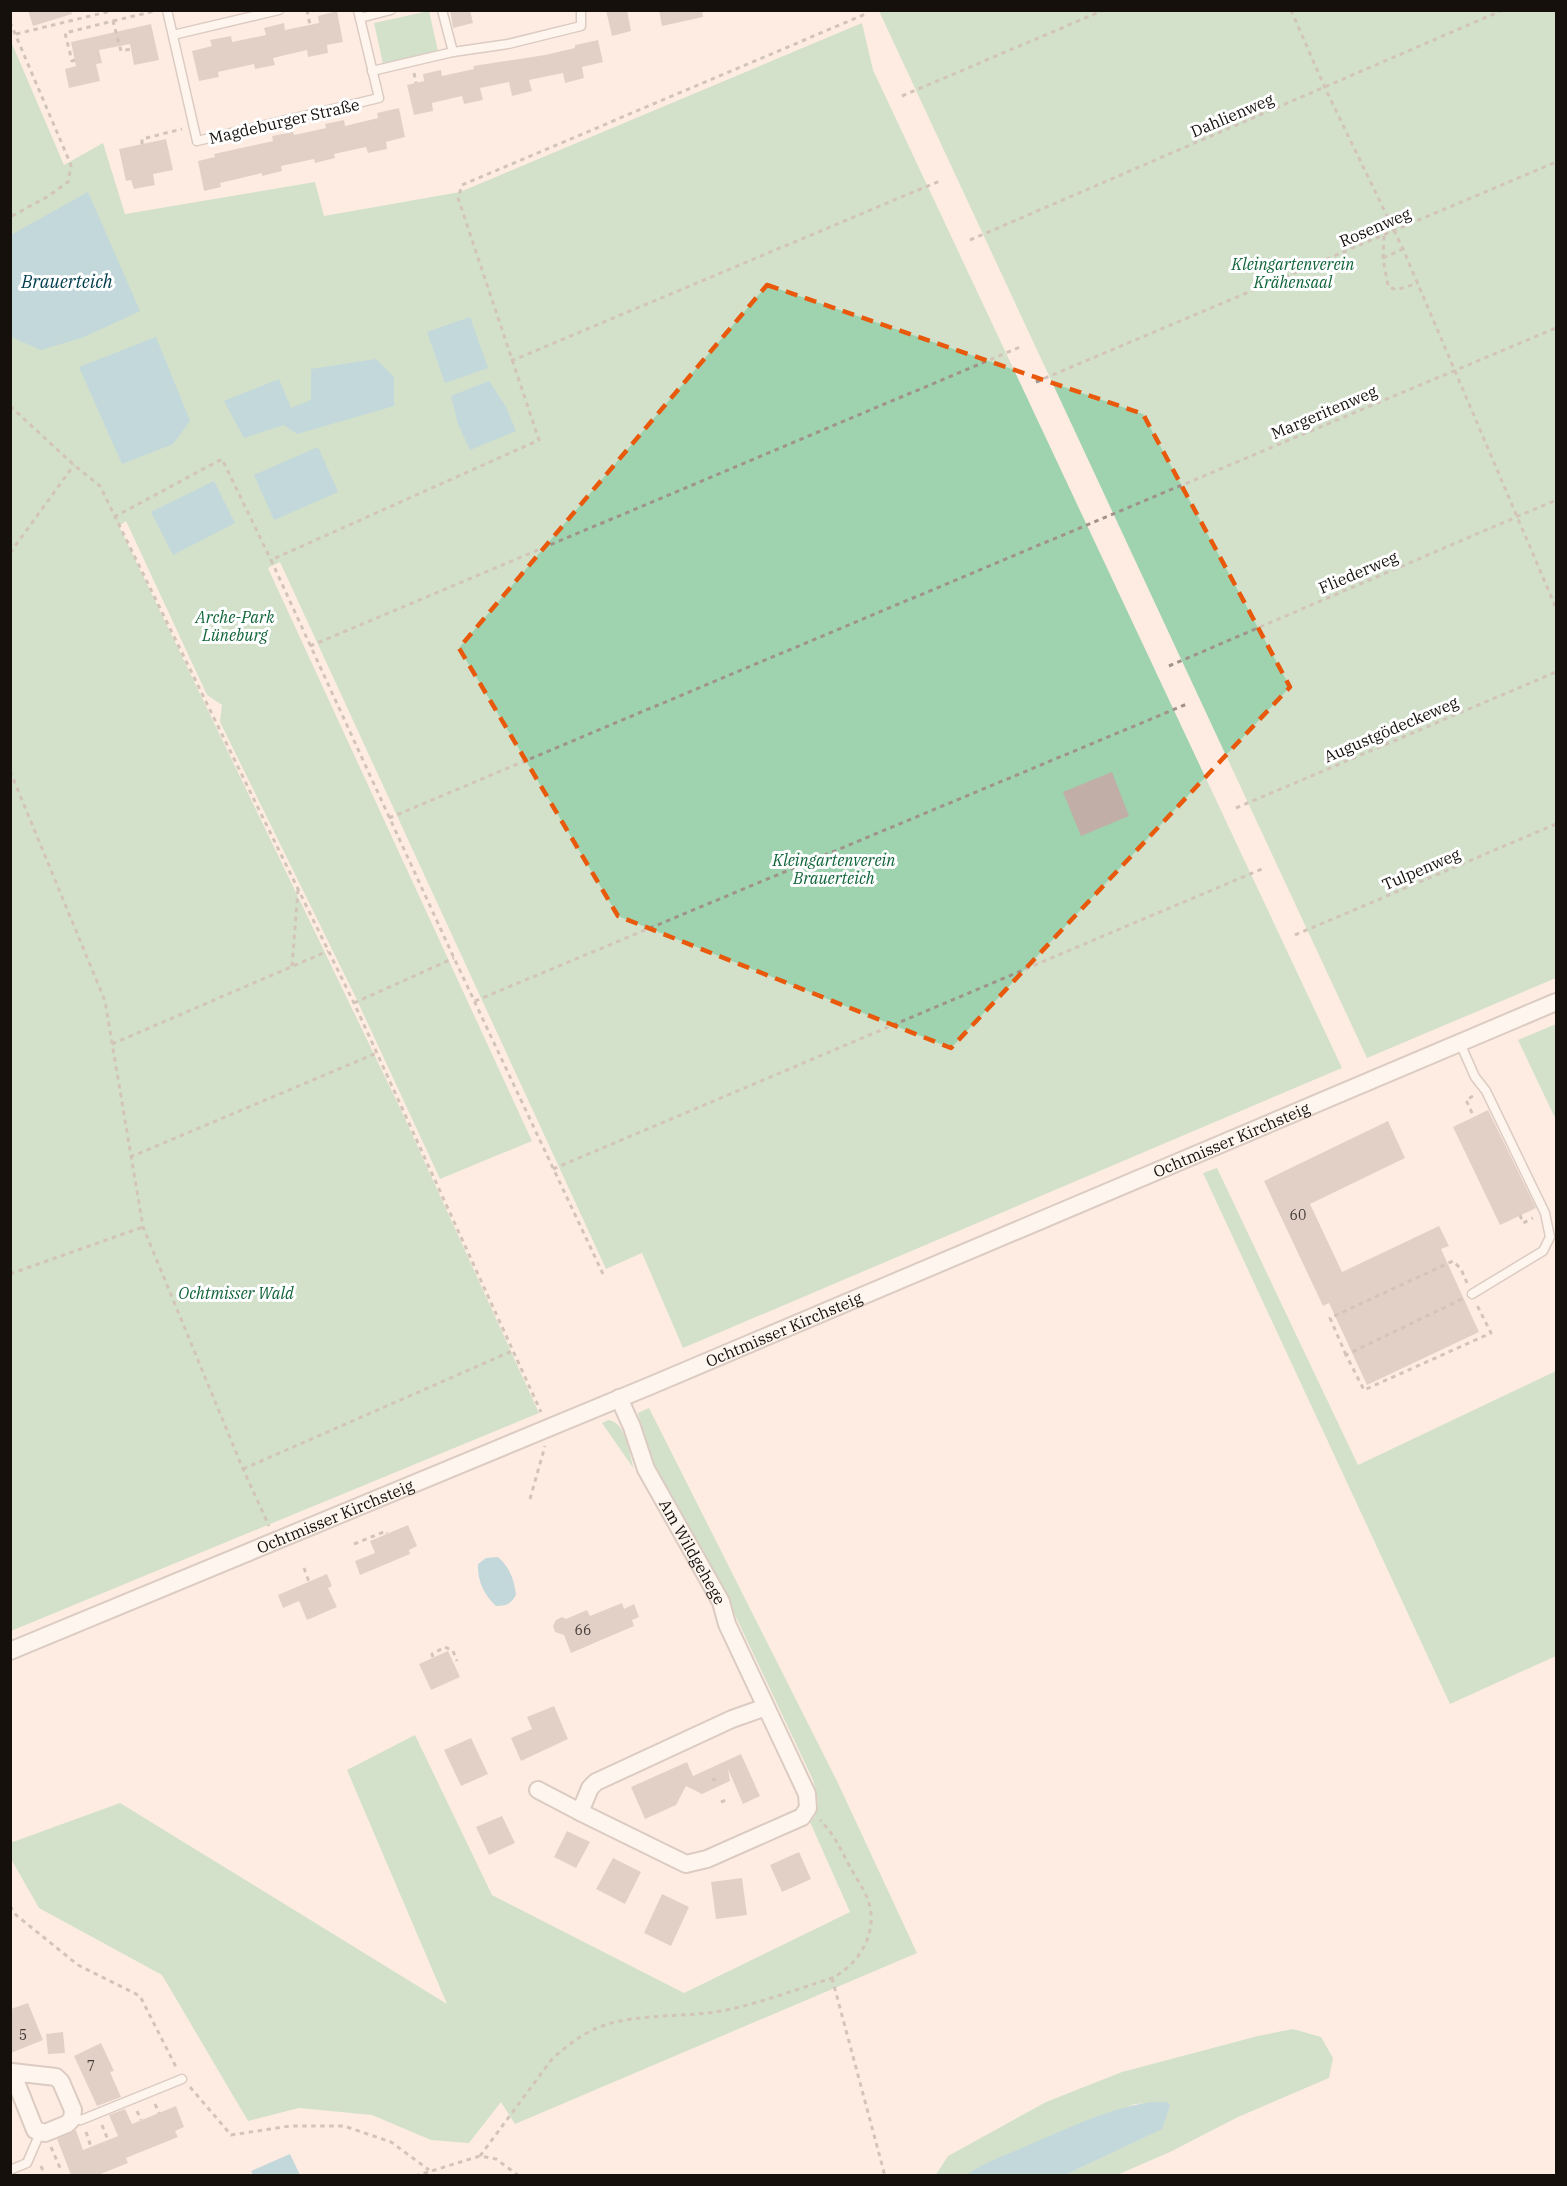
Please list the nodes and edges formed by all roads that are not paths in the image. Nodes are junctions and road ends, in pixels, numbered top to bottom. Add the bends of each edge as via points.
1 (167, 10) edge
2 (279, 10) edge
3 (391, 10) edge
4 (442, 10) edge
5 (581, 10) edge
6 (359, 14) edge
7 (172, 35) junction
8 (453, 52) junction
9 (372, 71) junction
10 (1557, 1002) edge
11 (1460, 1042) junction
12 (1472, 1294) road end
13 (619, 1398) junction
14 (10, 1652) edge
15 (766, 1707) junction
16 (538, 1790) dead end
17 (580, 1812) junction
18 (11, 2072) edge
19 (182, 2079) road end
20 (72, 2119) junction
21 (42, 2133) junction
22 (10, 2170) edge

1 - 7 lane, Magdeburger Straße
2 - 7 lane
3 - 6 lane
4 - 8 lane
5 - 8 lane via 581,26 508,44
6 - 9 lane, Magdeburger Straße
7 - 9 lane, Magdeburger Straße via 197,141 379,98
8 - 9 lane
10 - 11 street, Ochtmisser Kirchsteig
11 - 12 lane via 1545,1213 1550,1237 1543,1251
11 - 13 street, Ochtmisser Kirchsteig
13 - 14 street, Ochtmisser Kirchsteig
13 - 15 street, Am Wildgehege via 646,1469 721,1602
15 - 17 street via 596,1782
15 - 17 street, Am Wildgehege via 807,1794 808,1808 802,1817 707,1859 686,1864
16 - 17 street
18 - 20 street via 56,2077 73,2110
18 - 21 street via 35,2130
19 - 20 lane via 81,2120
20 - 21 street
21 - 22 lane via 27,2163

